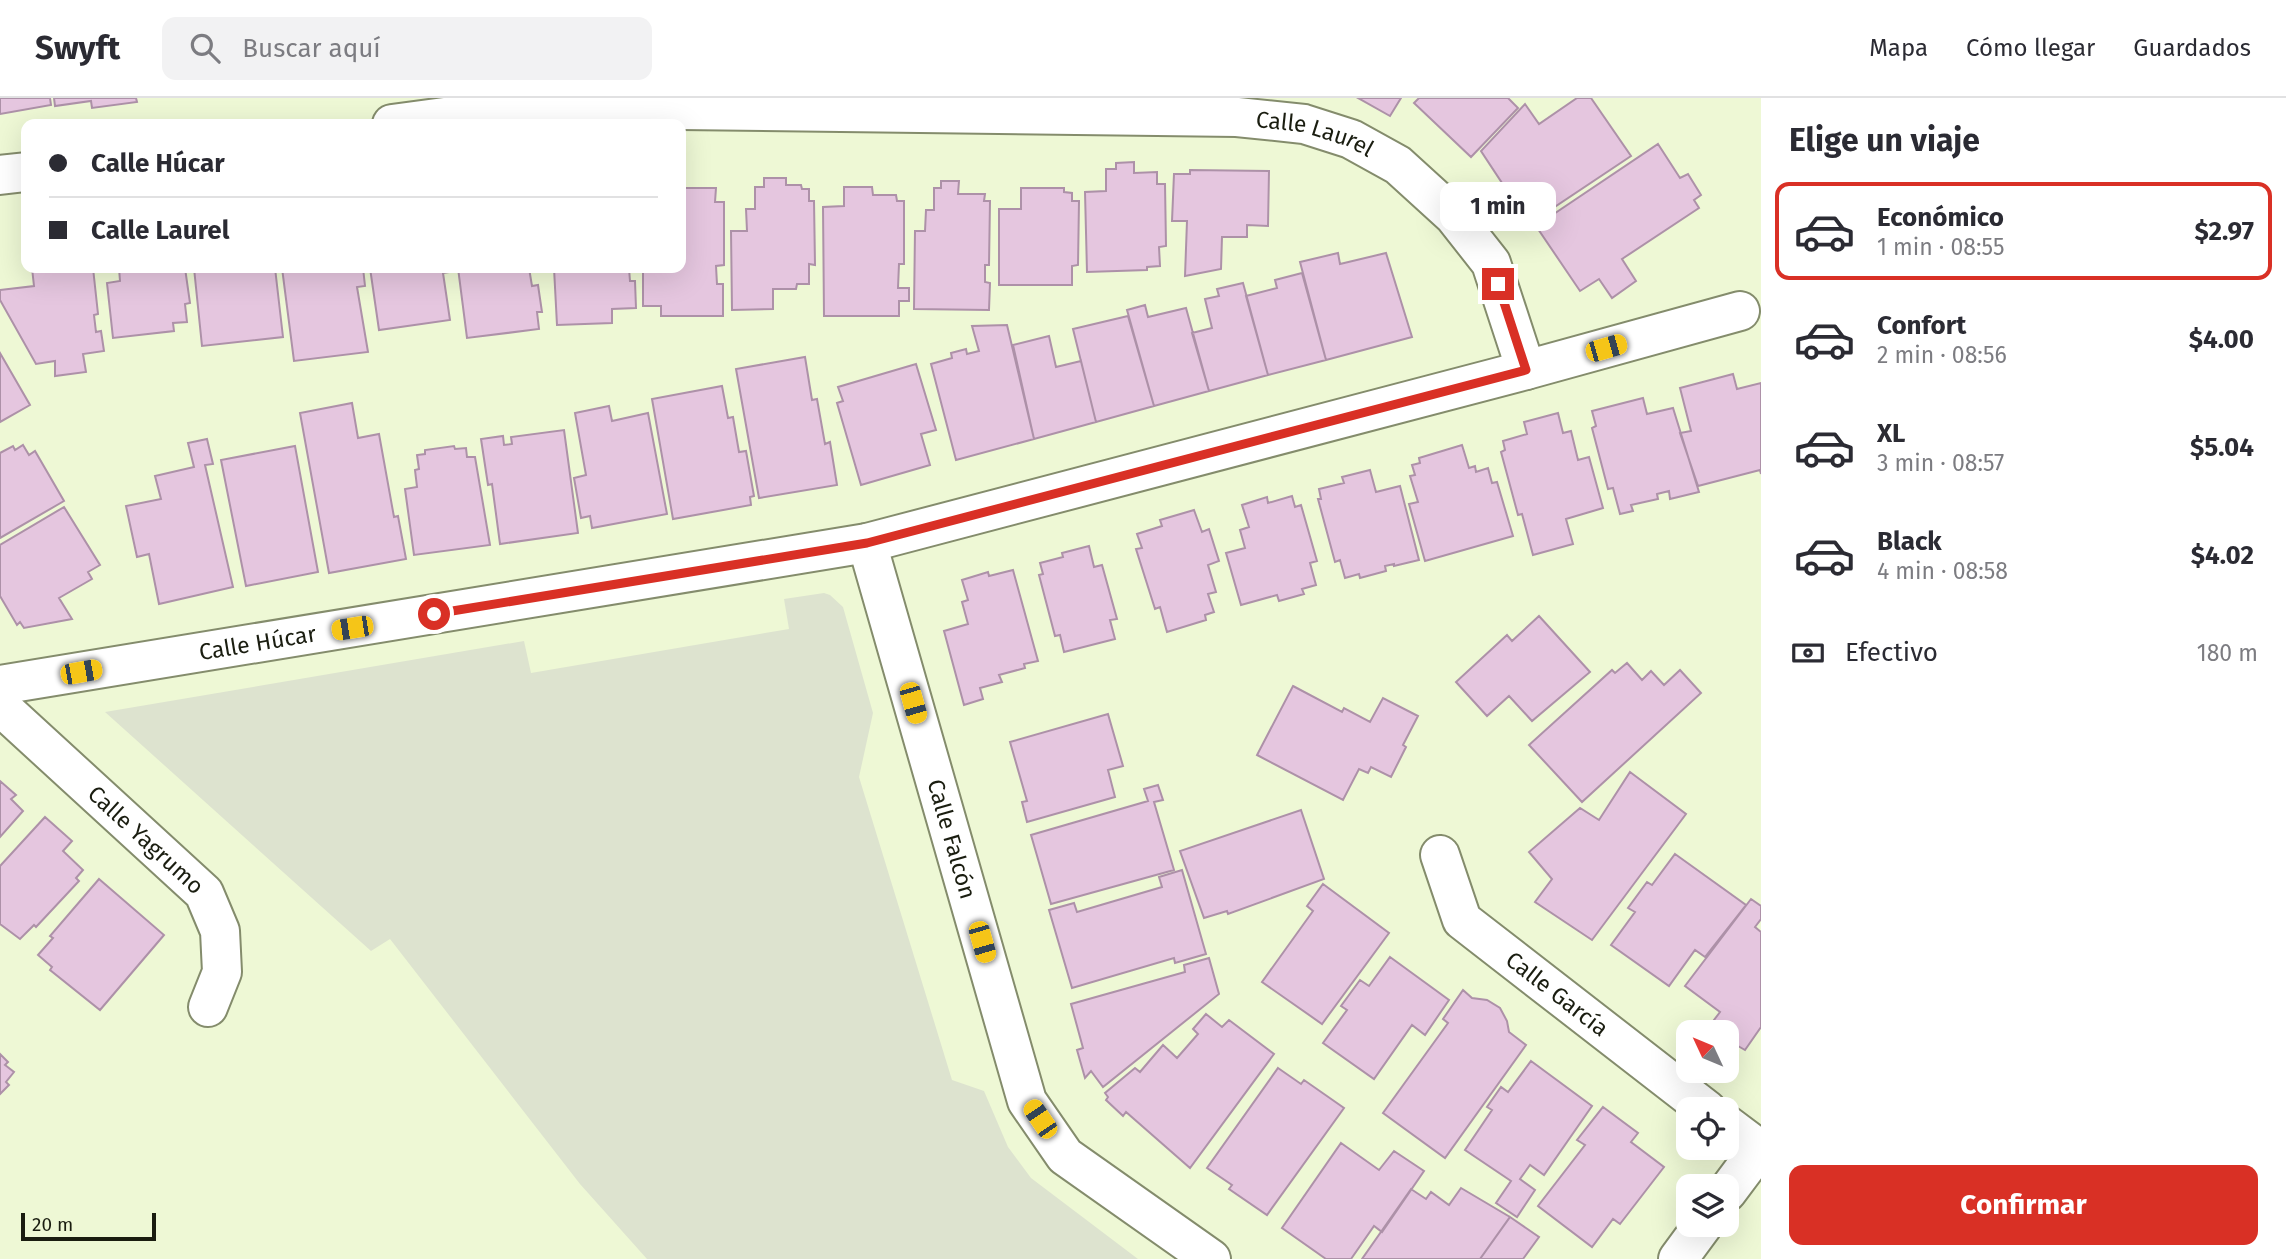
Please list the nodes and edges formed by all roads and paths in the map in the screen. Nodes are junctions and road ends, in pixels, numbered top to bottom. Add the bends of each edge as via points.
1 (429, 119) edge
2 (21, 173) edge
3 (0, 175) edge
4 (1740, 311) dead end
5 (1526, 370) junction
6 (867, 543) junction
7 (0, 685) edge
8 (0, 706) edge
9 (1440, 855) dead end
10 (208, 1007) dead end
11 (1690, 1097) edge
12 (1739, 1134) edge
13 (1739, 1176) edge
14 (1694, 1237) edge
15 (1211, 1259) edge
16 (1678, 1259) edge

1 - 5 street, Calle Laurel via 513,108 1237,117 1304,124 1351,139 1398,165 1454,216 1491,263
2 - 3 street
4 - 5 street, Calle Húcar
5 - 6 street, Calle Húcar
6 - 7 street, Calle Húcar
6 - 15 street, Calle Falcón via 1027,1101 1065,1156
8 - 10 street, Calle Yagrumo via 204,892 220,930 222,972
9 - 11 street, Calle García via 1462,920
12 - 13 street via 1759,1149
14 - 16 street

